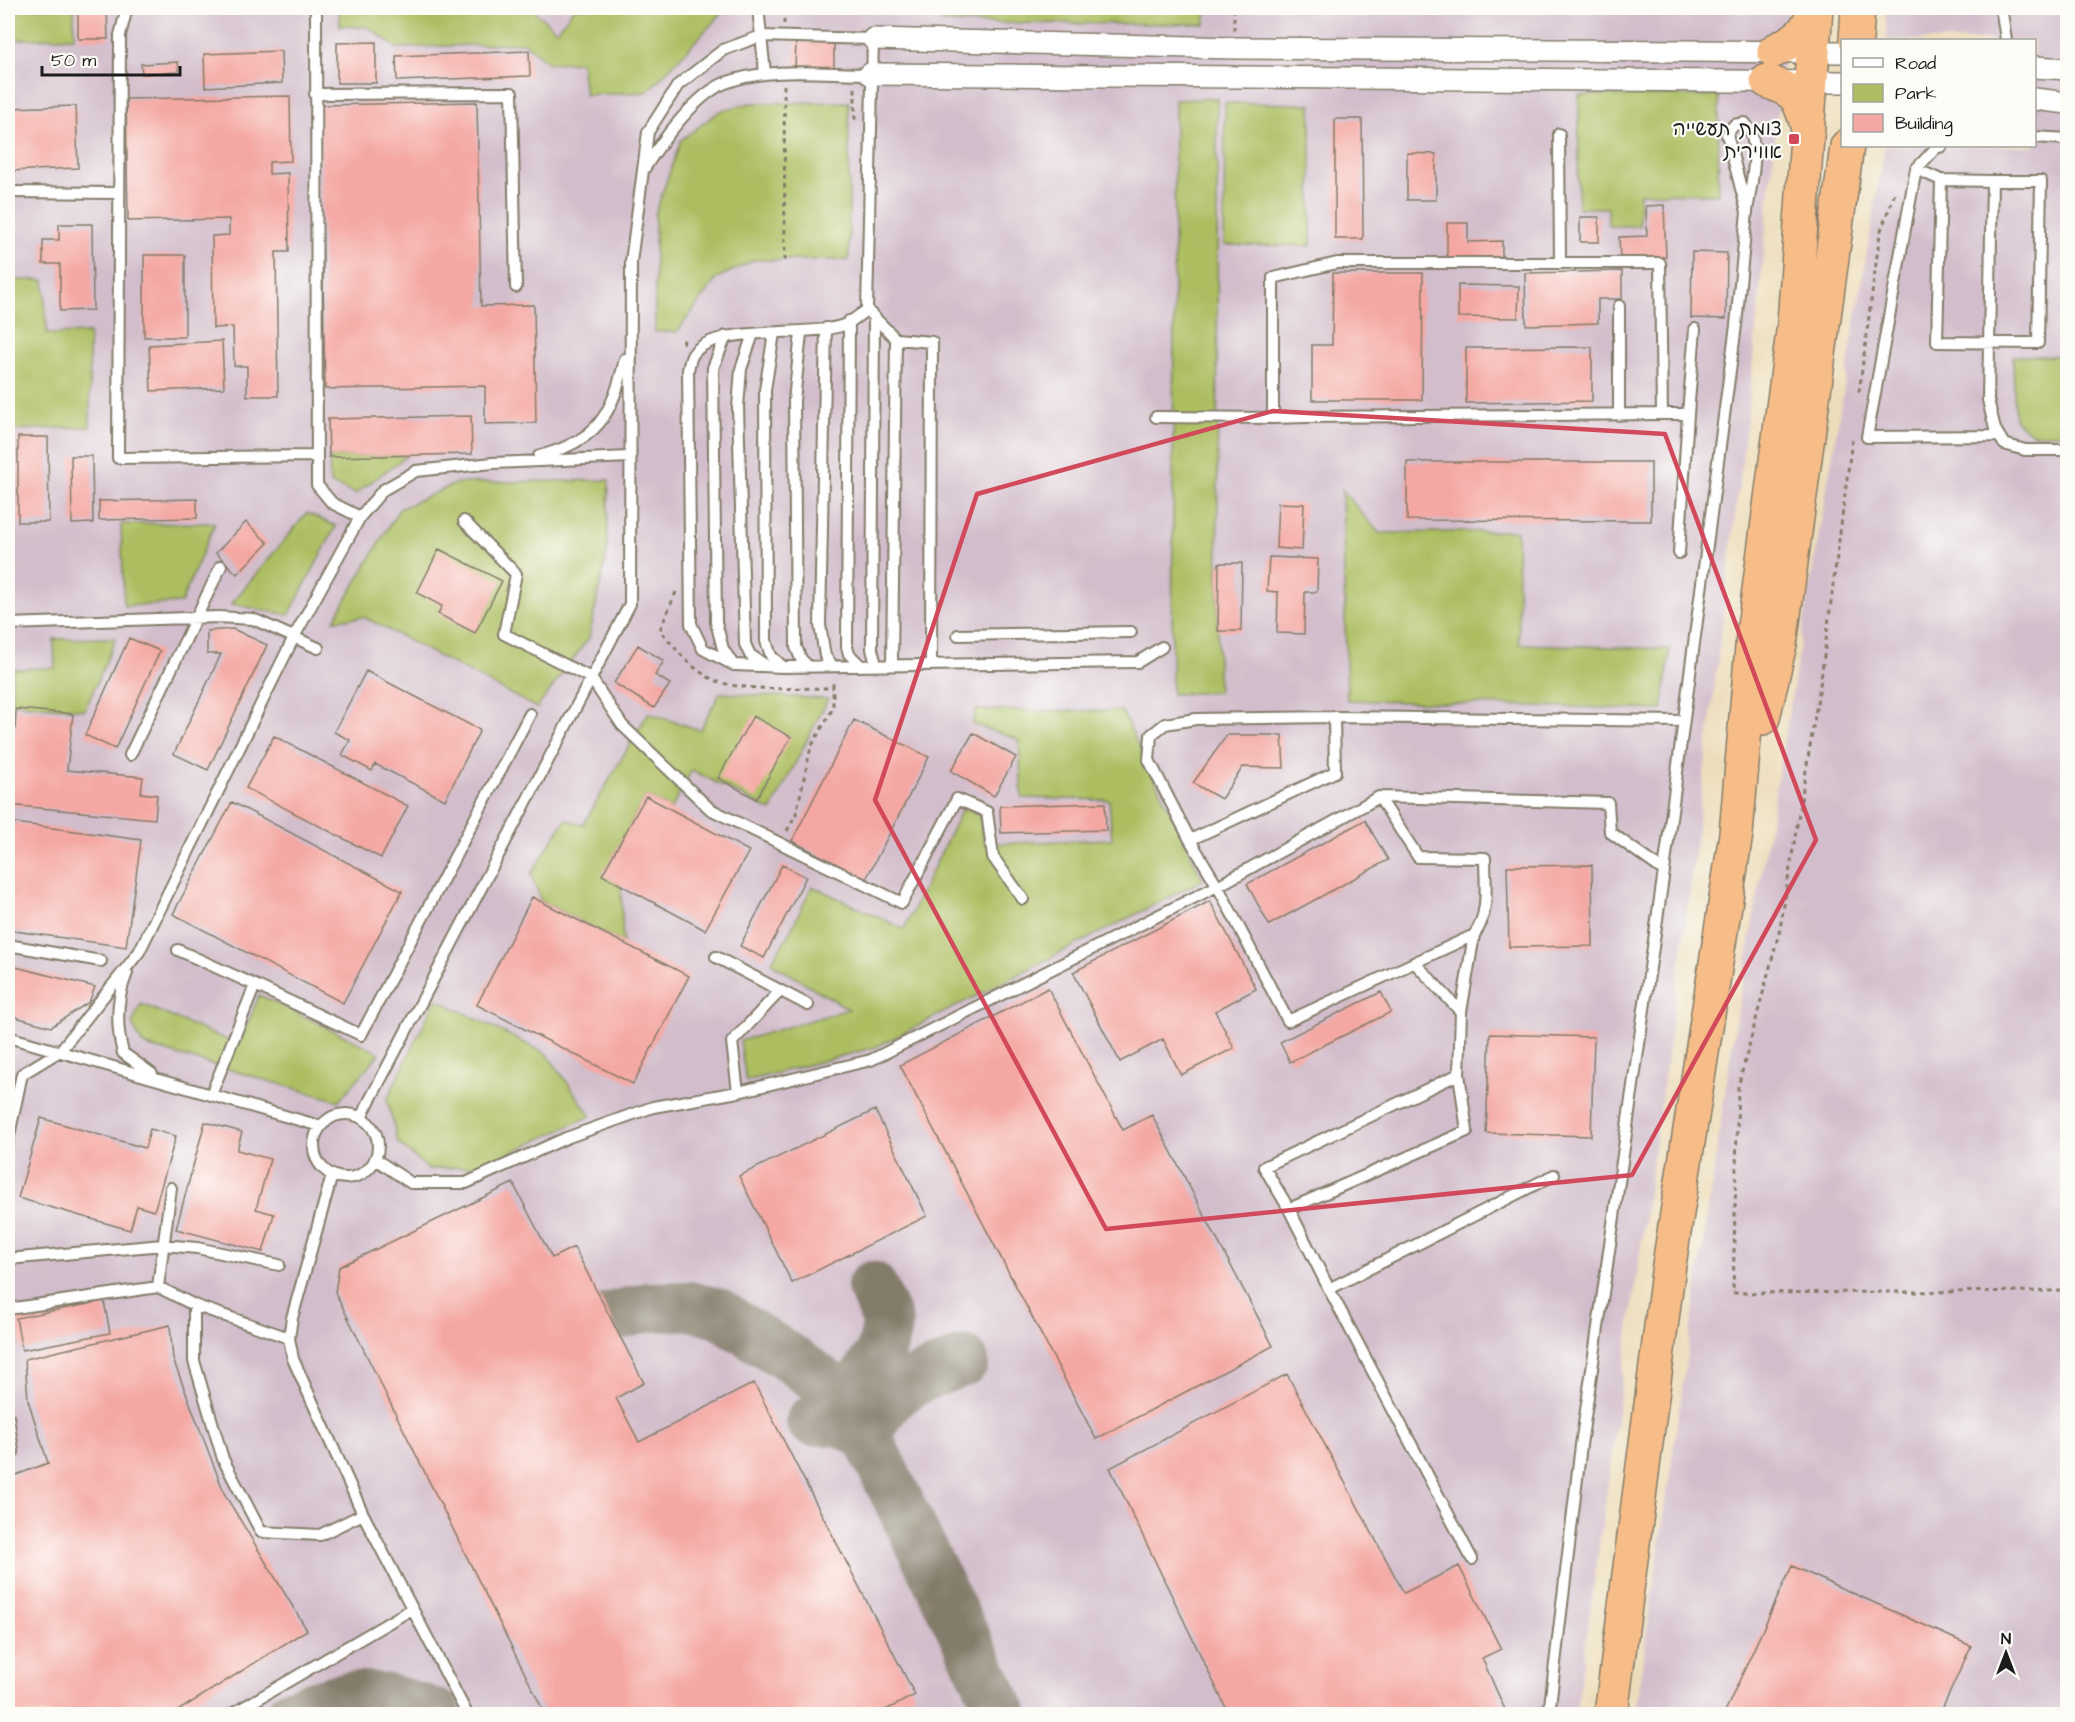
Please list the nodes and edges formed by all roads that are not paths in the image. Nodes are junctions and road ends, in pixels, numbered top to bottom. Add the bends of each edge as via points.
1 (127, 8) edge
2 (316, 8) edge
3 (758, 8) edge
4 (1815, 8) edge
5 (1858, 8) edge
6 (1998, 8) edge
7 (760, 36) junction
8 (873, 39) junction
9 (1856, 39) edge
10 (2006, 39) edge
11 (1771, 66) junction
12 (1828, 66) edge
13 (2036, 66) edge
14 (2067, 69) edge
15 (765, 73) junction
16 (870, 74) junction
17 (315, 94) junction
18 (2036, 99) edge
19 (2067, 102) edge
20 (1808, 128) junction
21 (1559, 134) dead end
22 (2036, 137) edge
23 (2067, 139) edge
24 (1847, 147) edge
25 (1941, 147) edge
26 (1916, 169) junction
27 (641, 174) junction
28 (1941, 180) junction
29 (1992, 181) junction
30 (8, 192) edge
31 (118, 193) junction
32 (1747, 212) junction
33 (1560, 264) junction
34 (516, 287) dead end
35 (1619, 306) dead end
36 (870, 313) junction
37 (849, 321) junction
38 (826, 328) junction
39 (1695, 329) dead end
40 (774, 333) junction
41 (801, 333) junction
42 (753, 334) junction
43 (726, 336) junction
44 (630, 338) junction
45 (896, 339) junction
46 (1989, 343) junction
47 (1619, 414) junction
48 (1662, 414) junction
49 (1688, 414) junction
50 (1156, 417) dead end
51 (1273, 418) junction
52 (1999, 436) junction
53 (2067, 450) edge
54 (315, 456) junction
55 (629, 457) junction
56 (516, 462) junction
57 (360, 517) junction
58 (464, 521) dead end
59 (1678, 553) dead end
60 (221, 566) dead end
61 (196, 617) junction
62 (8, 624) edge
63 (1131, 632) dead end
64 (958, 635) dead end
65 (294, 637) junction
66 (1162, 647) dead end
67 (318, 648) dead end
68 (892, 664) junction
69 (931, 664) junction
70 (734, 665) junction
71 (860, 665) junction
72 (876, 665) junction
73 (767, 666) junction
74 (808, 666) junction
75 (832, 666) junction
76 (783, 667) junction
77 (591, 678) junction
78 (530, 714) dead end
79 (1334, 717) junction
80 (1684, 722) junction
81 (130, 755) dead end
82 (1379, 797) junction
83 (1736, 834) junction
84 (1190, 840) junction
85 (1665, 871) junction
86 (1217, 885) junction
87 (1023, 899) dead end
88 (1474, 935) junction
89 (8, 945) edge
90 (178, 950) dead end
91 (716, 957) dead end
92 (133, 958) junction
93 (101, 961) dead end
94 (1415, 963) junction
95 (255, 985) junction
96 (780, 991) junction
97 (808, 1005) dead end
98 (1461, 1012) junction
99 (8, 1037) edge
100 (60, 1051) junction
101 (1459, 1074) junction
102 (164, 1081) junction
103 (738, 1092) junction
104 (211, 1095) junction
105 (361, 1117) junction
106 (320, 1126) junction
107 (8, 1140) edge
108 (375, 1159) junction
109 (332, 1174) junction
110 (1554, 1175) dead end
111 (171, 1188) dead end
112 (1288, 1209) junction
113 (163, 1245) junction
114 (8, 1259) edge
115 (279, 1265) dead end
116 (158, 1287) junction
117 (1329, 1289) junction
118 (194, 1305) junction
119 (8, 1309) edge
120 (289, 1338) junction
121 (8, 1417) edge
122 (8, 1455) edge
123 (363, 1514) junction
124 (1472, 1559) dead end
125 (412, 1609) junction
126 (232, 1714) edge
127 (467, 1714) edge
128 (1549, 1714) edge
129 (1611, 1714) edge

1 - 31 lane via 120,35
2 - 17 lane
3 - 7 lane
4 - 11 highway via 1809,27
4 - 12 highway
5 - 9 highway
6 - 10 lane
7 - 8 lane
7 - 15 lane
7 - 27 lane via 723,50 678,85 648,132
8 - 11 street
8 - 16 lane
11 - 12 street
11 - 12 street
11 - 16 street
11 - 20 highway via 1801,106
12 - 20 highway
13 - 14 street
15 - 16 lane
15 - 27 lane via 723,84 686,112
16 - 36 lane
17 - 34 lane via 512,93
17 - 54 lane
18 - 19 street
20 - 83 highway via 1794,324 1753,635
21 - 33 lane
22 - 23 lane
24 - 83 highway via 1780,644
25 - 26 lane
26 - 28 lane
26 - 52 lane via 1867,437
27 - 44 lane via 631,262
28 - 29 lane
28 - 46 lane via 1937,342
29 - 46 lane
29 - 46 lane via 2041,181 2041,193 2038,343
30 - 31 lane
31 - 54 lane via 118,458
32 - 32 lane via 1727,134 1734,125 1745,123 1752,131 1754,150
32 - 80 lane
33 - 48 lane via 1660,264
33 - 51 lane via 1337,263 1273,278
35 - 47 lane
36 - 37 lane
36 - 45 lane
36 - 72 lane via 872,649
37 - 38 lane
37 - 71 lane via 847,647
38 - 41 lane
38 - 75 lane via 820,625 825,656
39 - 49 lane
40 - 41 lane
40 - 42 lane
40 - 76 lane via 765,390 766,641 771,656
41 - 74 lane via 794,401 796,647
42 - 43 lane
42 - 73 lane via 741,369 738,407 745,644 750,655
43 - 70 lane via 713,368 716,622 723,649
43 - 70 lane via 692,355 688,370 691,624 703,650
44 - 55 lane
44 - 56 lane via 619,389 602,423 555,452
45 - 68 lane
45 - 69 lane via 932,342
46 - 52 lane via 1988,400
47 - 48 lane
47 - 51 lane
48 - 49 lane
49 - 59 lane
50 - 51 lane
52 - 53 lane via 2004,444 2025,450
54 - 57 lane via 317,485 332,503
55 - 56 lane
55 - 77 lane via 630,604
56 - 57 lane via 416,471 383,490
57 - 65 lane
58 - 77 lane via 516,574 504,634
60 - 61 lane
61 - 62 lane
61 - 65 lane via 253,619
61 - 81 lane
63 - 64 lane
65 - 67 lane
65 - 92 lane
66 - 69 lane via 1138,662
68 - 69 lane
68 - 72 lane
70 - 73 lane
71 - 72 lane
71 - 75 lane
73 - 76 lane
74 - 75 lane
74 - 76 lane
77 - 87 lane via 622,725 710,809 902,903 957,799 987,812 993,857
77 - 105 lane
78 - 95 lane via 361,1035
79 - 80 lane
79 - 84 lane via 1335,772
79 - 84 lane via 1196,719 1165,724 1151,735 1149,760
80 - 85 lane
82 - 85 lane via 1608,803 1610,832
82 - 86 lane
82 - 88 lane via 1418,857 1485,858 1482,925
83 - 129 highway via 1669,1265
84 - 86 lane
85 - 128 lane via 1581,1445
86 - 94 lane via 1288,1021
86 - 103 lane via 871,1060
88 - 94 lane
88 - 98 lane
89 - 93 lane
90 - 95 lane
91 - 96 lane
92 - 100 lane
92 - 102 lane via 120,990 117,1032 123,1053
94 - 98 lane
95 - 104 lane
96 - 97 lane
96 - 103 lane via 732,1042
98 - 101 lane
99 - 100 lane
100 - 102 lane
100 - 107 lane via 22,1074
101 - 112 lane via 1467,1131
101 - 112 lane via 1264,1167
102 - 104 lane
103 - 108 lane via 653,1107 566,1138 466,1183 411,1183
104 - 106 lane
105 - 106 lane via 339,1114
105 - 108 lane via 376,1135
106 - 109 lane via 315,1154
108 - 109 lane via 357,1176
109 - 120 lane
110 - 117 lane
111 - 113 lane
112 - 117 lane
113 - 114 lane
113 - 115 lane
113 - 116 lane
116 - 118 lane
116 - 119 lane
117 - 124 lane
118 - 120 lane
118 - 123 lane via 197,1372 223,1459 261,1532 320,1535
120 - 123 lane via 292,1359 304,1388
121 - 122 lane via 13,1452
123 - 125 lane
125 - 126 lane
125 - 127 lane

